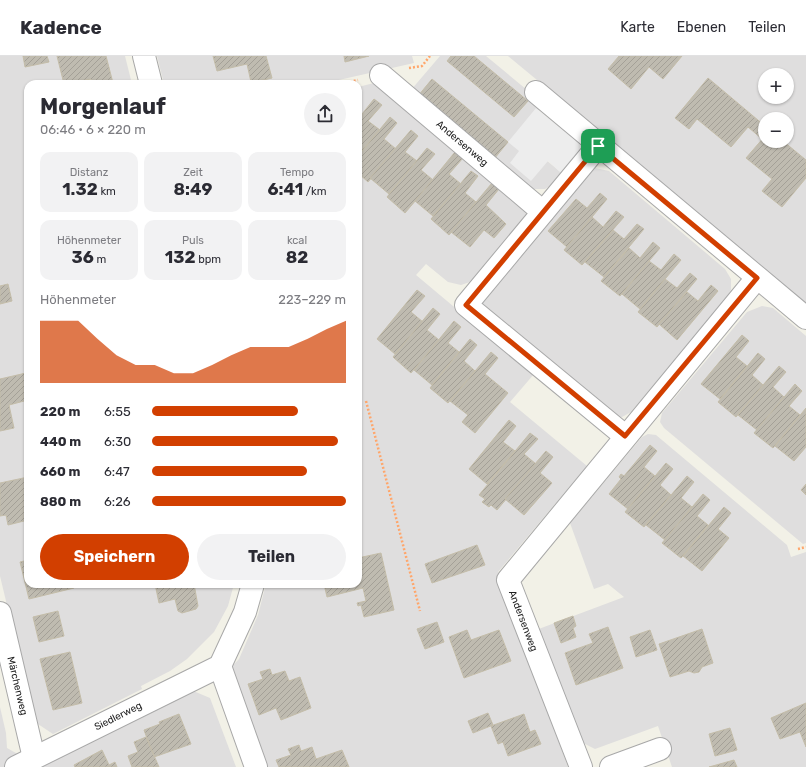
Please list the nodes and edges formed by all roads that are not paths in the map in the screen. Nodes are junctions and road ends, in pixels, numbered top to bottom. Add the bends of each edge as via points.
1 (144, 56) edge
2 (381, 74) dead end
3 (150, 80) edge
4 (536, 92) dead end
5 (598, 146) junction
6 (543, 212) junction
7 (757, 278) junction
8 (806, 318) edge
9 (625, 436) junction
10 (252, 588) edge
11 (0, 613) edge
12 (220, 666) junction
13 (660, 749) dead end
14 (25, 763) edge
15 (256, 767) edge
16 (581, 767) edge
17 (611, 767) edge

1 - 3 street
2 - 6 street, Andersenweg
4 - 5 street
5 - 6 street
5 - 7 street
6 - 9 street via 466,305
7 - 8 street
7 - 9 street, Andersenweg
9 - 16 street, Andersenweg via 508,580
10 - 12 street
11 - 14 street, Märchenweg
12 - 14 street, Siedlerweg
12 - 15 street
13 - 17 street

